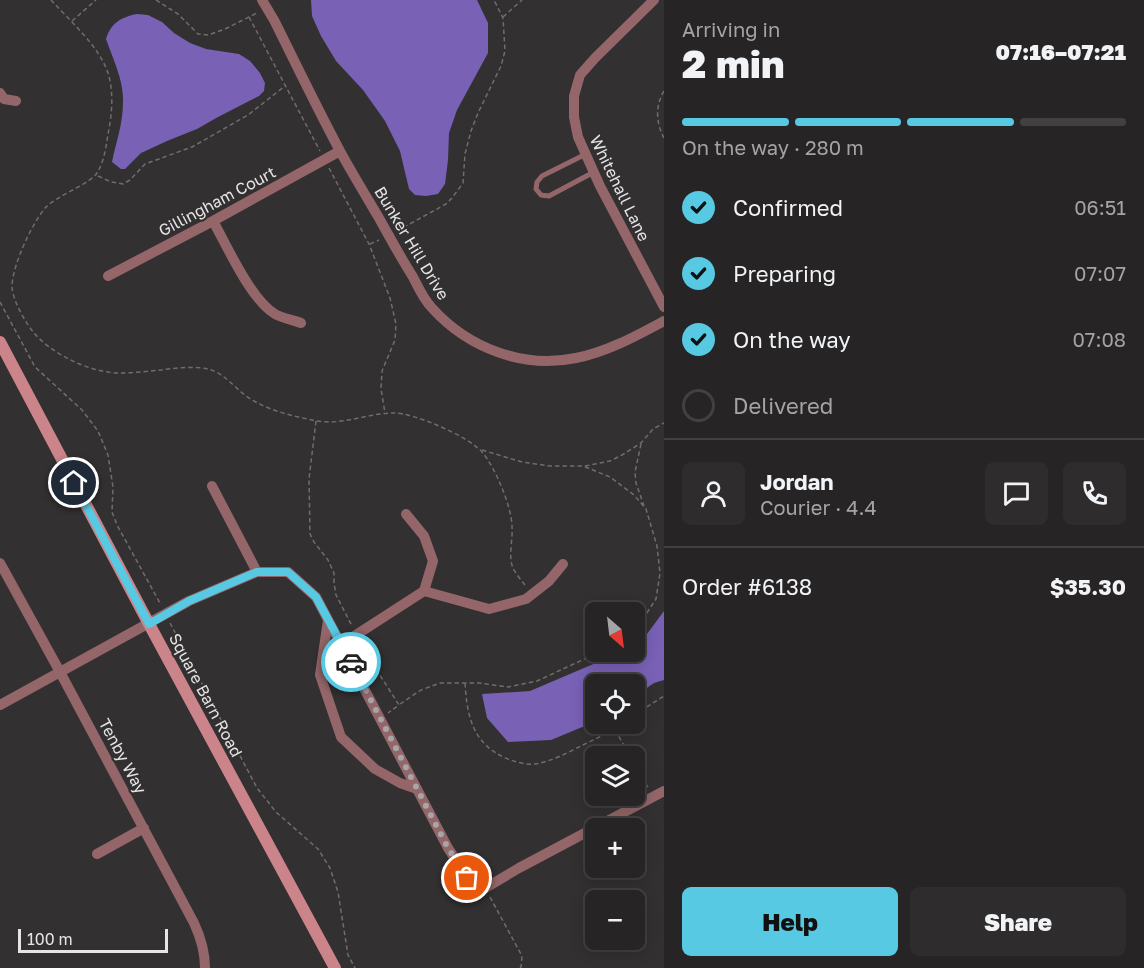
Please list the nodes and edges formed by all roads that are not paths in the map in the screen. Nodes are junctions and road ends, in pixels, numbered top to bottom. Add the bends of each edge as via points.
1 (262, 0) edge
2 (654, 0) edge
3 (0, 93) edge
4 (16, 102) dead end
5 (340, 151) junction
6 (586, 154) junction
7 (594, 172) junction
8 (213, 221) junction
9 (108, 276) dead end
10 (664, 307) edge
11 (664, 321) edge
12 (301, 323) dead end
13 (0, 342) edge
14 (212, 486) dead end
15 (406, 514) dead end
16 (0, 563) edge
17 (563, 564) dead end
18 (257, 572) junction
19 (424, 591) junction
20 (328, 620) junction
21 (149, 624) junction
22 (342, 644) junction
23 (60, 672) junction
24 (0, 705) edge
25 (417, 789) junction
26 (664, 791) edge
27 (144, 828) junction
28 (97, 854) dead end
29 (206, 968) edge
30 (335, 968) edge

1 - 5 street, Bunker Hill Drive
2 - 6 street, Whitehall Lane via 580,75 574,117
3 - 4 street via 4,99
5 - 8 street, Gillingham Court
5 - 11 street, Bunker Hill Drive via 430,307 468,338 490,350 511,357 559,361 578,358
6 - 7 street, Whitehall Lane
6 - 7 lane via 542,177 536,189 549,196
7 - 10 street, Whitehall Lane
8 - 9 street, Gillingham Court
8 - 12 street via 259,300 274,314
13 - 21 street, Square Barn Road
14 - 18 street
15 - 19 street via 424,536 433,561
16 - 23 street, Tenby Way
17 - 19 street via 549,581 525,599 489,609
18 - 20 street via 288,572 316,597
18 - 21 street via 189,601
19 - 22 street
20 - 22 street
20 - 25 street via 320,675 341,736 375,769
21 - 23 street
21 - 30 street, Square Barn Road
22 - 25 street
23 - 24 street
23 - 27 street, Tenby Way
25 - 26 street via 477,893
27 - 28 street
27 - 29 street, Tenby Way via 202,940

